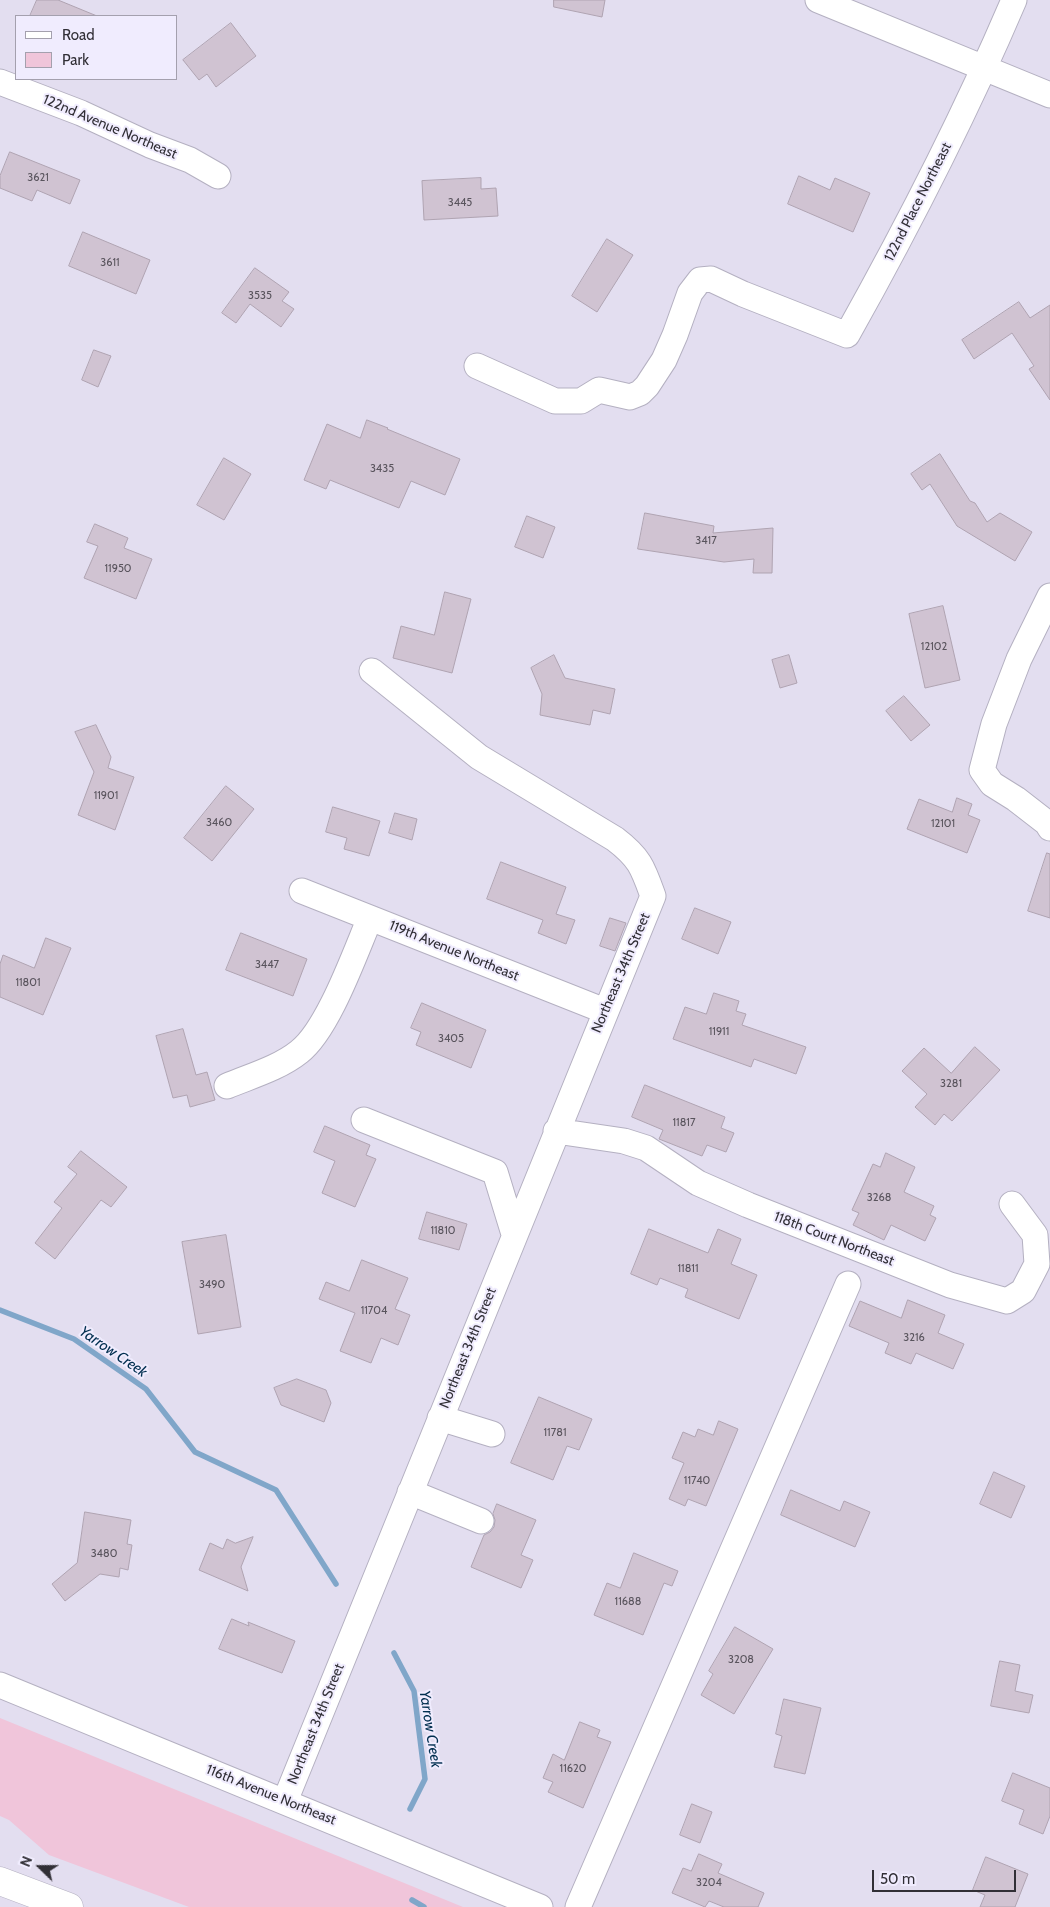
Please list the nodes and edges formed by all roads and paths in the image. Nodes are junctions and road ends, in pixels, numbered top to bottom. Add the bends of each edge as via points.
1 (818, 0) edge
2 (1014, 0) edge
3 (985, 68) junction
4 (0, 82) edge
5 (1050, 95) edge
6 (218, 176) dead end
7 (477, 366) dead end
8 (1050, 596) edge
9 (372, 671) dead end
10 (1050, 828) edge
11 (302, 891) dead end
12 (370, 918) junction
13 (605, 1011) junction
14 (227, 1086) dead end
15 (364, 1120) dead end
16 (556, 1131) junction
17 (1012, 1204) dead end
18 (514, 1234) junction
19 (848, 1284) dead end
20 (440, 1418) junction
21 (492, 1434) dead end
22 (410, 1492) junction
23 (481, 1521) dead end
24 (0, 1685) edge
25 (285, 1800) junction
26 (0, 1881) edge
27 (68, 1907) edge
28 (540, 1907) edge
29 (578, 1907) edge

1 - 3 street
2 - 3 street, 122nd Place Northeast
3 - 5 street
3 - 7 street, 122nd Place Northeast via 908,223 847,334 711,279 700,280 690,293 664,360 648,386 630,397 599,390 581,401 555,400
4 - 6 street, 122nd Avenue Northeast via 81,113 190,160
8 - 10 street via 1019,659 994,724 982,770 992,784 1016,799
9 - 13 street, Northeast 34th Street via 479,757 634,853 653,896
11 - 12 street, 119th Avenue Northeast
12 - 13 street, 119th Avenue Northeast
12 - 14 street via 326,1017 311,1040 300,1052 283,1062
13 - 16 street, Northeast 34th Street
15 - 18 street via 495,1172
16 - 17 street, 118th Court Northeast via 624,1141 646,1148 698,1183 748,1205 950,1285 1007,1301 1023,1291 1037,1264 1035,1235
16 - 18 street, Northeast 34th Street
18 - 20 street, Northeast 34th Street
19 - 29 street
20 - 21 street
20 - 22 street, Northeast 34th Street
22 - 23 street
22 - 25 street, Northeast 34th Street
24 - 25 street, 116th Avenue Northeast
25 - 28 street, 116th Avenue Northeast
26 - 27 highway

